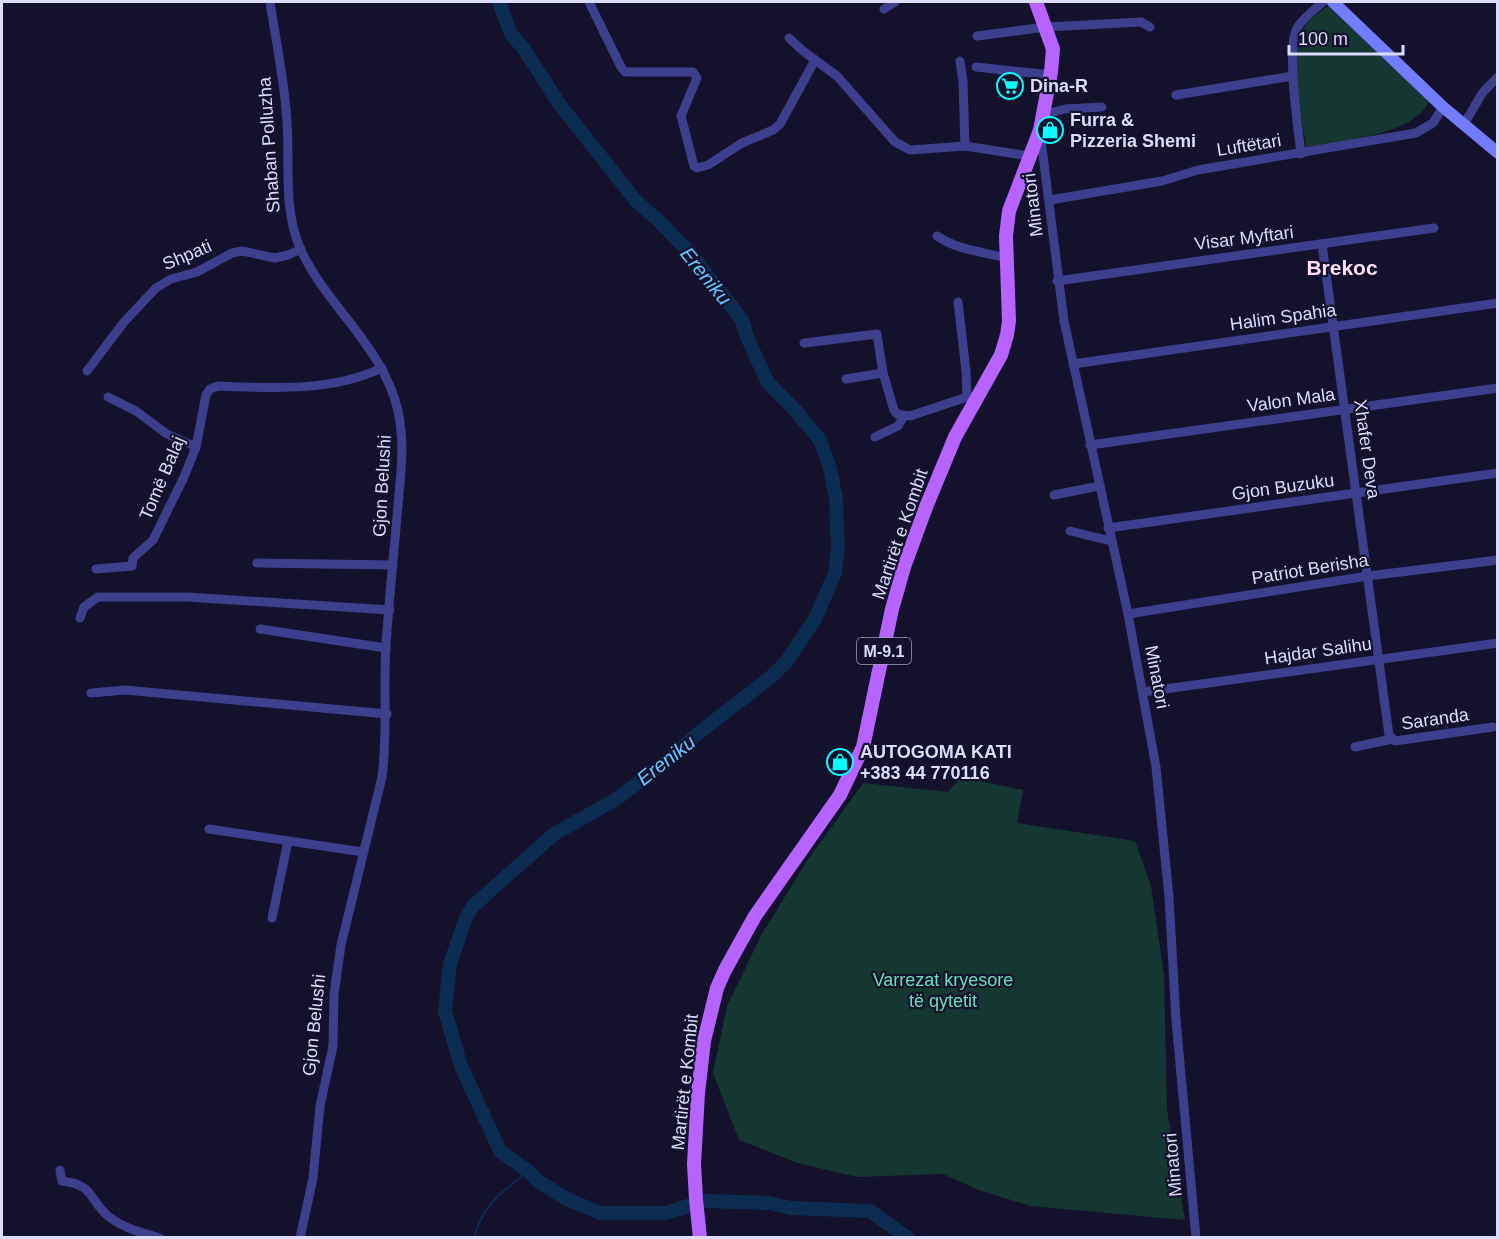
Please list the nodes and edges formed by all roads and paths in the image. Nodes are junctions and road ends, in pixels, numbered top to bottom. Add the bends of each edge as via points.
1 (270, 2) edge
2 (589, 2) edge
3 (895, 2) edge
4 (1036, 2) edge
5 (1323, 2) edge
6 (1333, 2) edge
7 (884, 9) dead end
8 (1046, 27) junction
9 (1150, 27) dead end
10 (977, 36) dead end
11 (789, 38) dead end
12 (815, 60) junction
13 (960, 62) dead end
14 (976, 67) dead end
15 (1051, 75) junction
16 (1293, 76) junction
17 (1497, 77) edge
18 (1176, 95) dead end
19 (1443, 107) junction
20 (1102, 108) dead end
21 (1043, 115) junction
22 (1464, 124) junction
23 (1040, 130) junction
24 (965, 146) junction
25 (1301, 153) junction
26 (1497, 153) edge
27 (1029, 156) junction
28 (1050, 200) junction
29 (1434, 228) dead end
30 (937, 236) dead end
31 (1322, 244) junction
32 (301, 249) junction
33 (1007, 258) junction
34 (1058, 281) junction
35 (958, 302) dead end
36 (1497, 303) edge
37 (1333, 327) junction
38 (804, 343) dead end
39 (1072, 364) junction
40 (382, 368) junction
41 (87, 371) dead end
42 (883, 373) junction
43 (846, 379) dead end
44 (1497, 388) edge
45 (108, 397) dead end
46 (971, 399) junction
47 (1345, 410) junction
48 (904, 416) junction
49 (875, 437) dead end
50 (1090, 445) junction
51 (196, 447) junction
52 (1497, 474) edge
53 (1099, 486) junction
54 (1356, 493) junction
55 (1054, 495) dead end
56 (1108, 528) junction
57 (1070, 531) dead end
58 (1111, 541) junction
59 (1497, 561) edge
60 (257, 563) dead end
61 (393, 566) junction
62 (96, 569) dead end
63 (1368, 576) junction
64 (390, 610) junction
65 (1128, 614) junction
66 (80, 618) dead end
67 (260, 629) dead end
68 (1497, 644) edge
69 (386, 648) junction
70 (1379, 659) junction
71 (1143, 692) junction
72 (91, 693) dead end
73 (387, 714) junction
74 (1493, 727) dead end
75 (1392, 739) junction
76 (1355, 747) dead end
77 (210, 829) dead end
78 (288, 842) junction
79 (363, 852) junction
80 (272, 918) dead end
81 (60, 1170) dead end
82 (160, 1238) edge
83 (300, 1238) edge
84 (700, 1238) edge
85 (1196, 1238) edge

1 - 32 street, Shaban Polluzha via 287,122 288,199
2 - 12 street via 625,72 696,74 681,116 697,168 780,124
3 - 7 street
4 - 8 main road, Martirët e Kombit / M-9.1
5 - 16 street via 1296,30
6 - 19 main road
8 - 9 street via 1141,22
8 - 10 street
8 - 15 main road, Martirët e Kombit / M-9.1 via 1053,49
11 - 12 street
12 - 24 street via 837,76 895,142 910,150
13 - 24 street
14 - 15 street
15 - 21 main road, Martirët e Kombit / M-9.1
16 - 18 street
16 - 25 street
17 - 22 street
19 - 22 main road
19 - 25 street, Luftëtari via 1433,123 1416,133
20 - 21 street via 1065,109
21 - 23 main road, Martirët e Kombit / M-9.1
22 - 26 main road
23 - 27 main road, Martirët e Kombit / M-9.1
23 - 28 street, Minatori
24 - 27 street
25 - 28 street, Luftëtari
27 - 33 main road, Martirët e Kombit / M-9.1 via 1009,211
28 - 34 street, Minatori
29 - 31 street, Visar Myftari
30 - 33 street via 947,243
31 - 34 street, Visar Myftari
31 - 37 street, Xhafer Deva
32 - 40 street, Gjon Belushi
32 - 41 street, Shpati via 275,258 242,251 232,253 197,272 171,279 156,288 124,322
33 - 46 main road, Martirët e Kombit / M-9.1 via 1007,335 1001,354
34 - 39 street, Minatori
35 - 46 street
36 - 37 street, Halim Spahia
37 - 39 street, Halim Spahia
37 - 47 street, Xhafer Deva
38 - 42 street via 877,334
39 - 50 street, Minatori
40 - 51 street, Tomë Balaj via 329,385 210,389
40 - 61 street, Gjon Belushi via 398,409 404,453
42 - 43 street
42 - 48 street via 894,410
44 - 47 street, Valon Mala
45 - 51 street via 136,411 166,434
46 - 48 street
46 - 84 main road, Martirët e Kombit / M-9.1 via 904,567 863,747 840,795 755,916 717,988 704,1041 698,1093 694,1156
47 - 50 street, Valon Mala
47 - 54 street, Xhafer Deva
48 - 49 street via 898,426
50 - 53 street, Minatori
51 - 62 street, Tomë Balaj via 153,540 133,558 132,566
52 - 54 street, Gjon Buzuku
53 - 55 street
53 - 56 street, Minatori
54 - 56 street, Gjon Buzuku
54 - 63 street, Xhafer Deva
56 - 58 street, Minatori
57 - 58 street
58 - 65 street, Minatori
59 - 63 street, Patriot Berisha
60 - 61 street
61 - 64 street, Gjon Belushi
63 - 65 street, Patriot Berisha
63 - 70 street, Xhafer Deva
64 - 66 street via 187,597 98,597 84,607
64 - 69 street, Gjon Belushi
65 - 71 street, Minatori
67 - 69 street
68 - 70 street, Hajdar Salihu
69 - 73 street, Gjon Belushi
70 - 71 street, Hajdar Salihu
70 - 75 street, Saranda
71 - 85 street, Minatori via 1164,845
72 - 73 street via 125,690
73 - 79 street, Gjon Belushi via 382,777
74 - 75 street, Saranda
75 - 76 street
77 - 78 street
78 - 79 street
78 - 80 street
79 - 83 street, Gjon Belushi via 339,955 333,1046
81 - 82 street via 62,1181 86,1188 118,1223

